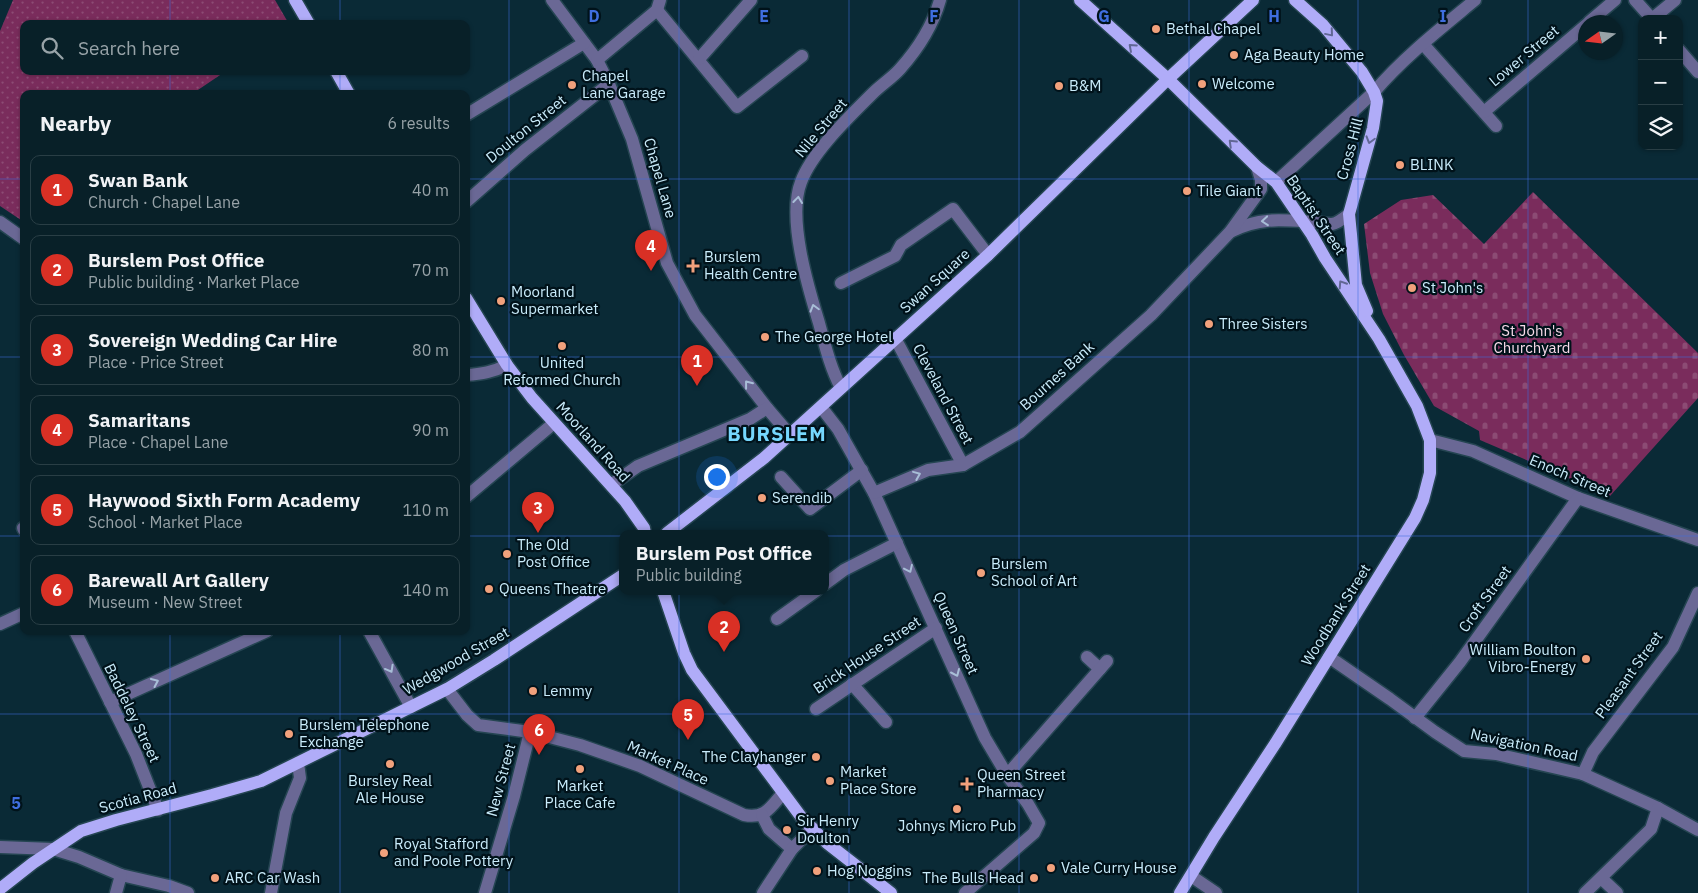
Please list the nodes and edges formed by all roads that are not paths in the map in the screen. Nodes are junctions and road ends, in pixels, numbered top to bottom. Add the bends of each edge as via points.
1 (295, 0) edge
2 (552, 0) edge
3 (751, 0) edge
4 (940, 0) edge
5 (1080, 0) edge
6 (1253, 0) edge
7 (1295, 0) edge
8 (1475, 0) edge
9 (1615, 0) edge
10 (1635, 0) edge
11 (1675, 0) edge
12 (658, 5) edge
13 (1597, 15) edge
14 (1648, 15) edge
15 (1657, 15) edge
16 (306, 20) edge
17 (1578, 32) edge
18 (584, 43) junction
19 (1422, 44) junction
20 (1683, 55) edge
21 (802, 56) dead end
22 (698, 59) junction
23 (596, 60) junction
24 (1698, 72) edge
25 (338, 75) edge
26 (1168, 79) junction
27 (608, 84) junction
28 (347, 90) edge
29 (1374, 92) junction
30 (1484, 112) junction
31 (470, 113) edge
32 (1496, 126) dead end
33 (1257, 167) junction
34 (1276, 182) junction
35 (470, 198) edge
36 (1349, 214) junction
37 (1303, 221) junction
38 (0, 222) edge
39 (1230, 232) junction
40 (20, 237) edge
41 (988, 255) junction
42 (841, 283) dead end
43 (470, 305) edge
44 (895, 338) junction
45 (1379, 339) junction
46 (507, 365) junction
47 (470, 375) edge
48 (841, 388) junction
49 (821, 407) junction
50 (767, 408) junction
51 (554, 424) junction
52 (790, 435) junction
53 (1430, 440) junction
54 (963, 465) junction
55 (862, 470) junction
56 (781, 477) dead end
57 (611, 485) junction
58 (874, 493) junction
59 (470, 494) edge
60 (1578, 498) junction
61 (643, 530) edge
62 (671, 530) edge
63 (1698, 540) edge
64 (897, 544) junction
65 (619, 578) edge
66 (829, 581) edge
67 (1698, 594) edge
68 (664, 595) edge
69 (810, 595) edge
70 (20, 615) edge
71 (777, 619) dead end
72 (0, 624) edge
73 (936, 628) junction
74 (77, 635) edge
75 (258, 635) edge
76 (371, 635) edge
77 (1329, 657) junction
78 (1087, 658) dead end
79 (852, 684) junction
80 (447, 689) junction
81 (110, 702) junction
82 (411, 707) junction
83 (816, 708) dead end
84 (1416, 718) junction
85 (886, 722) dead end
86 (530, 732) junction
87 (298, 763) junction
88 (1583, 774) junction
89 (1007, 775) junction
90 (784, 793) junction
91 (1658, 808) junction
92 (158, 810) junction
93 (762, 815) junction
94 (813, 828) junction
95 (1698, 830) edge
96 (0, 847) edge
97 (53, 849) junction
98 (792, 849) junction
99 (121, 875) junction
100 (1190, 876) junction
101 (1601, 878) junction
102 (0, 890) edge
103 (116, 893) edge
104 (188, 893) edge
105 (270, 893) edge
106 (485, 893) edge
107 (763, 893) edge
108 (891, 893) edge
109 (965, 893) edge
110 (1180, 893) edge
111 (1216, 893) edge
112 (1585, 893) edge
113 (1617, 893) edge

1 - 16 main road
2 - 18 street, Chapel Lane
3 - 22 street
48 -> 4 street, Nile Street via 832,371 800,249 797,211 800,184 819,151 916,50
26 -> 5 main road, Baptist Street
6 - 26 main road, Swan Square
7 -> 29 main road via 1323,25 1362,72
8 - 19 street
9 - 13 street
10 - 14 street
11 - 15 street
12 - 22 street
12 - 23 street
17 - 30 street, Lower Street
18 - 23 street, Chapel Lane
18 - 31 street
19 - 29 street
19 - 30 street
20 - 24 street
21 - 22 street via 737,107
23 - 27 street, Chapel Lane
25 - 28 main road
33 -> 26 main road, Baptist Street
26 - 41 main road, Swan Square
27 - 35 street, Doulton Street
50 -> 27 street, Chapel Lane via 695,315 667,263 632,139
29 - 34 street
29 -> 36 main road, Cross Hill via 1376,114
30 - 32 street
33 - 34 main road, Baptist Street
33 - 39 street, Bournes Bank via 1261,189
34 - 37 main road, Baptist Street
36 - 37 street via 1331,224
36 - 45 main road, Cross Hill via 1356,285
37 -> 39 street, Bournes Bank via 1262,220
45 -> 37 main road, Baptist Street
38 - 40 street
39 - 54 street, Bournes Bank via 1150,315 1020,432
41 - 42 street via 953,209 901,245 895,256
41 - 44 main road, Swan Square
43 - 46 main road, Moorland Road
44 - 48 main road, Swan Square
44 - 54 street, Cleveland Street
45 - 53 main road, Woodbank Street via 1417,406
46 - 47 street via 496,371
46 - 51 main road, Moorland Road
48 - 49 main road, Swan Square
49 - 52 main road, Swan Square
49 - 55 street, Queen Street
50 - 52 street, Chapel Lane
50 - 57 street via 750,419 638,466
51 - 57 main road, Moorland Road
51 - 59 street
52 - 62 main road, Swan Square
53 - 60 street, Enoch Street via 1473,451
53 - 77 main road, Woodbank Street via 1430,473 1415,518
58 -> 54 street, Bournes Bank via 928,470
55 - 56 street via 810,509
55 - 58 street, Queen Street
57 - 61 main road, Moorland Road via 631,508
58 - 64 street, Queen Street
60 - 63 street, Enoch Street
60 - 84 street, Croft Street
64 - 66 street via 844,570
64 -> 73 street, Queen Street
65 - 80 main road, Wedgwood Street
67 - 88 street, Pleasant Street via 1673,647 1592,752
68 - 90 main road via 692,670
69 - 71 street
70 - 72 street
73 - 79 street, Brick House Street
73 -> 89 street, Queen Street via 985,738
74 - 81 street, Baddeley Street
81 -> 75 street
76 -> 82 street
77 - 84 street, Navigation Road
77 - 100 main road, Woodbank Street
78 - 89 street via 1103,665
79 - 83 street, Brick House Street
79 - 85 street
80 - 82 main road, Wedgwood Street
80 - 86 street, Market Place via 478,725
81 - 92 street, Baddeley Street via 136,754
82 - 87 main road, Wedgwood Street
84 - 88 street, Navigation Road via 1464,751 1496,754
86 - 93 street, Market Place via 640,766 744,815
86 - 106 street, New Street
87 - 92 main road, Scotia Road via 261,781
87 - 105 street via 300,778 286,812
88 - 91 street, Navigation Road
89 - 109 street, Queen Street via 1039,823 1037,829
90 - 93 street
90 - 94 main road
91 - 95 street, Navigation Road
91 - 101 street via 1650,830
92 - 97 main road, Scotia Road via 81,831
93 - 98 street via 769,828
94 - 98 street
94 - 108 main road via 827,843
96 - 97 street
97 - 99 street
97 - 102 main road, Scotia Road
98 - 107 street
99 - 103 street
99 - 104 street
100 - 110 main road, Woodbank Street
100 - 111 street
101 - 112 street
101 - 113 street

